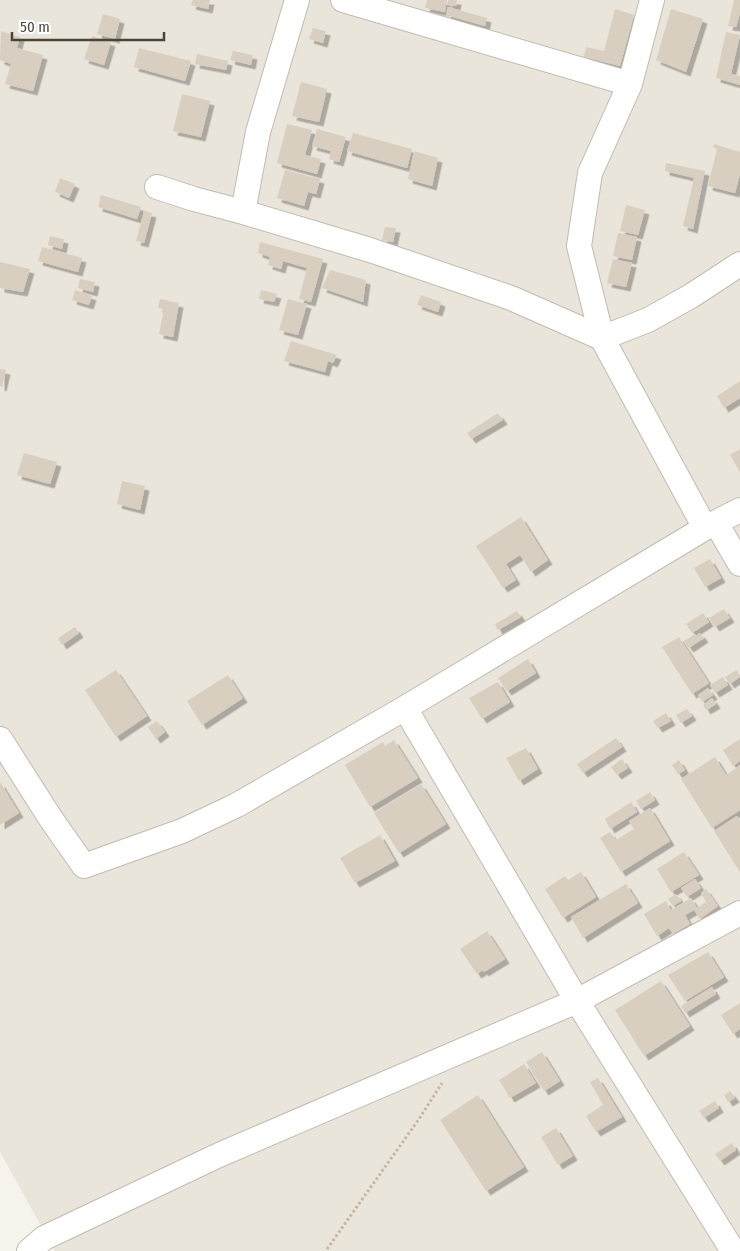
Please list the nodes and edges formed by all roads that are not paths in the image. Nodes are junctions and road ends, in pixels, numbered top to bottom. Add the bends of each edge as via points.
1 (297, 0) edge
2 (343, 0) edge
3 (652, 0) edge
4 (630, 84) junction
5 (157, 187) dead end
6 (243, 212) junction
7 (740, 264) edge
8 (602, 338) junction
9 (740, 510) edge
10 (711, 526) junction
11 (740, 564) edge
12 (405, 708) junction
13 (0, 739) edge
14 (740, 913) edge
15 (577, 1001) junction
16 (732, 1248) edge
17 (29, 1251) edge

1 - 6 street via 258,132
2 - 4 street
3 - 4 street
4 - 8 street via 590,173 579,246
5 - 6 street
6 - 8 street via 370,250 511,298
7 - 8 street via 648,320
8 - 10 street
9 - 10 street
10 - 11 street
10 - 12 street
12 - 13 street via 237,805 182,831 84,866
12 - 15 street
14 - 15 street
15 - 16 street
15 - 17 street via 218,1155 44,1238

